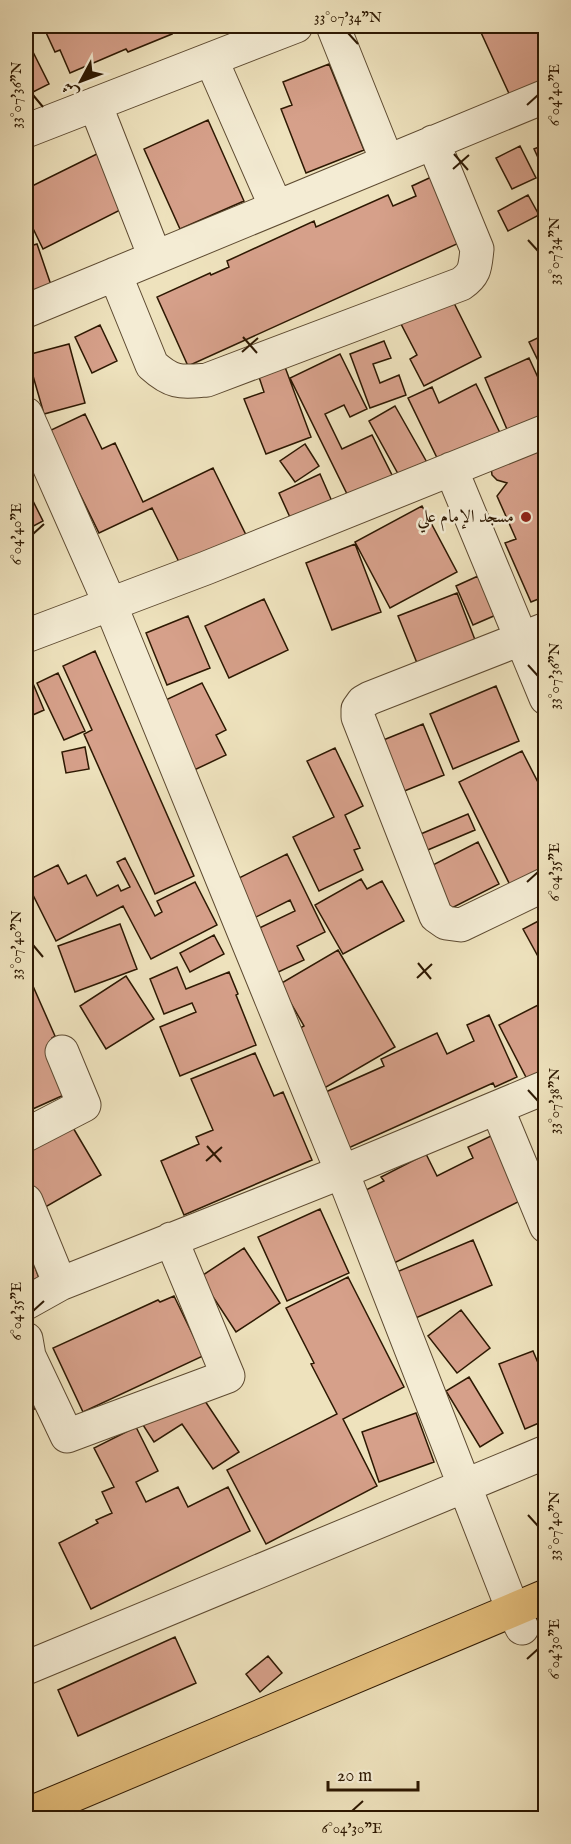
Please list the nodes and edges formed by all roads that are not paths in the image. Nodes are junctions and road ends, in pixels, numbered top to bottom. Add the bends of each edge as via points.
1 (296, 26) edge
2 (333, 26) edge
3 (211, 59) junction
4 (546, 96) edge
5 (96, 104) junction
6 (26, 131) edge
7 (433, 142) junction
8 (387, 161) junction
9 (276, 207) junction
10 (155, 257) junction
11 (115, 274) junction
12 (26, 311) edge
13 (26, 414) edge
14 (546, 431) edge
15 (451, 469) junction
16 (110, 604) junction
17 (534, 634) edge
18 (26, 636) edge
19 (546, 698) edge
20 (546, 884) edge
21 (62, 1052) dead end
22 (546, 1088) edge
23 (497, 1108) junction
24 (26, 1135) edge
25 (342, 1172) junction
26 (26, 1201) edge
27 (546, 1226) edge
28 (171, 1239) junction
29 (60, 1284) junction
30 (26, 1303) edge
31 (26, 1339) edge
32 (546, 1452) edge
33 (464, 1486) junction
34 (546, 1596) edge
35 (527, 1619) edge
36 (26, 1668) edge
37 (26, 1815) edge
38 (67, 1818) edge

1 - 3 street
2 - 8 street
3 - 5 street
3 - 9 street
4 - 7 street
5 - 6 street
5 - 10 street
7 - 8 street
7 - 11 street via 477,249 471,277 460,284 207,380 179,382 152,365
8 - 9 street
9 - 10 street
10 - 11 street
11 - 12 street
13 - 16 street
14 - 15 street
15 - 16 street
15 - 17 street
16 - 18 street
16 - 25 street
17 - 19 street
17 - 20 street via 370,698 358,709 358,717 436,916 460,926
21 - 24 street via 84,1105
22 - 23 street
23 - 25 street
23 - 27 street
25 - 28 street
25 - 33 street
26 - 29 street
28 - 29 street
28 - 31 street via 228,1376 67,1436 29,1356
29 - 30 street
32 - 33 street
33 - 35 street
33 - 36 street
34 - 35 main road
35 - 37 main road
35 - 38 main road

